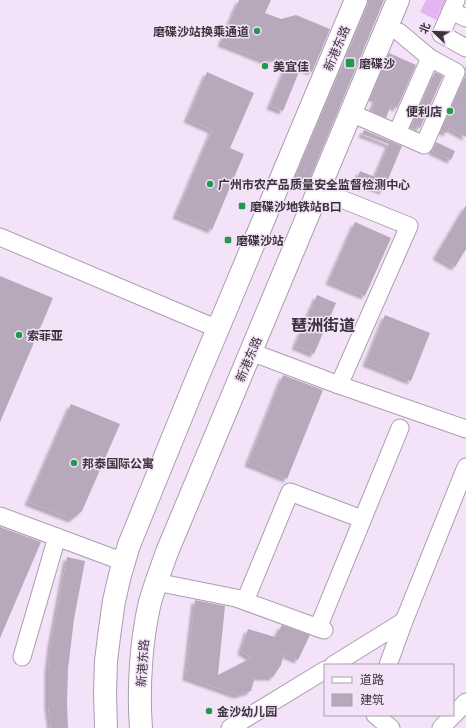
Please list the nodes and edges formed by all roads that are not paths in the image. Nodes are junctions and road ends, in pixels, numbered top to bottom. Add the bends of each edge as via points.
1 (356, 0) edge
2 (398, 0) edge
3 (458, 10) edge
4 (393, 29) junction
5 (466, 48) edge
6 (430, 58) junction
7 (466, 69) edge
8 (351, 113) junction
9 (397, 133) junction
10 (319, 190) junction
11 (0, 237) edge
12 (218, 329) junction
13 (251, 352) junction
14 (339, 385) junction
15 (400, 428) dead end
16 (466, 429) edge
17 (466, 467) edge
18 (0, 516) edge
19 (362, 519) junction
20 (57, 537) junction
21 (124, 562) junction
22 (156, 582) junction
23 (245, 601) junction
24 (404, 622) junction
25 (22, 657) dead end
26 (335, 664) edge
27 (388, 664) edge
28 (324, 671) edge
29 (466, 702) edge
30 (454, 714) edge
31 (376, 716) edge
32 (453, 716) edge
33 (106, 728) edge
34 (141, 728) edge
35 (230, 728) edge
36 (391, 728) edge
37 (441, 728) edge

1 - 12 main road, 新港东路
2 - 4 main road, 新港东路
3 - 5 street via 442,34
4 - 6 street
4 - 7 street
4 - 8 main road, 新港东路
6 - 9 street
6 - 9 street via 456,72 424,145
8 - 9 street
8 - 10 main road, 新港东路
10 - 13 main road, 新港东路
10 - 14 street via 409,226
11 - 12 street
12 - 21 main road, 新港东路 via 143,509
13 - 14 street
13 - 22 main road, 新港东路 via 166,552
14 - 16 street
15 - 19 street
17 - 24 street
18 - 20 street
19 - 23 street via 290,492
19 - 23 street via 321,629
20 - 21 street
20 - 25 street
21 - 33 main road, 新港东路 via 114,601 106,661
22 - 23 street
22 - 34 main road, 新港东路 via 145,633 140,684
24 - 26 street
24 - 27 street
28 - 35 street
29 - 30 street
31 - 36 street
32 - 37 street

